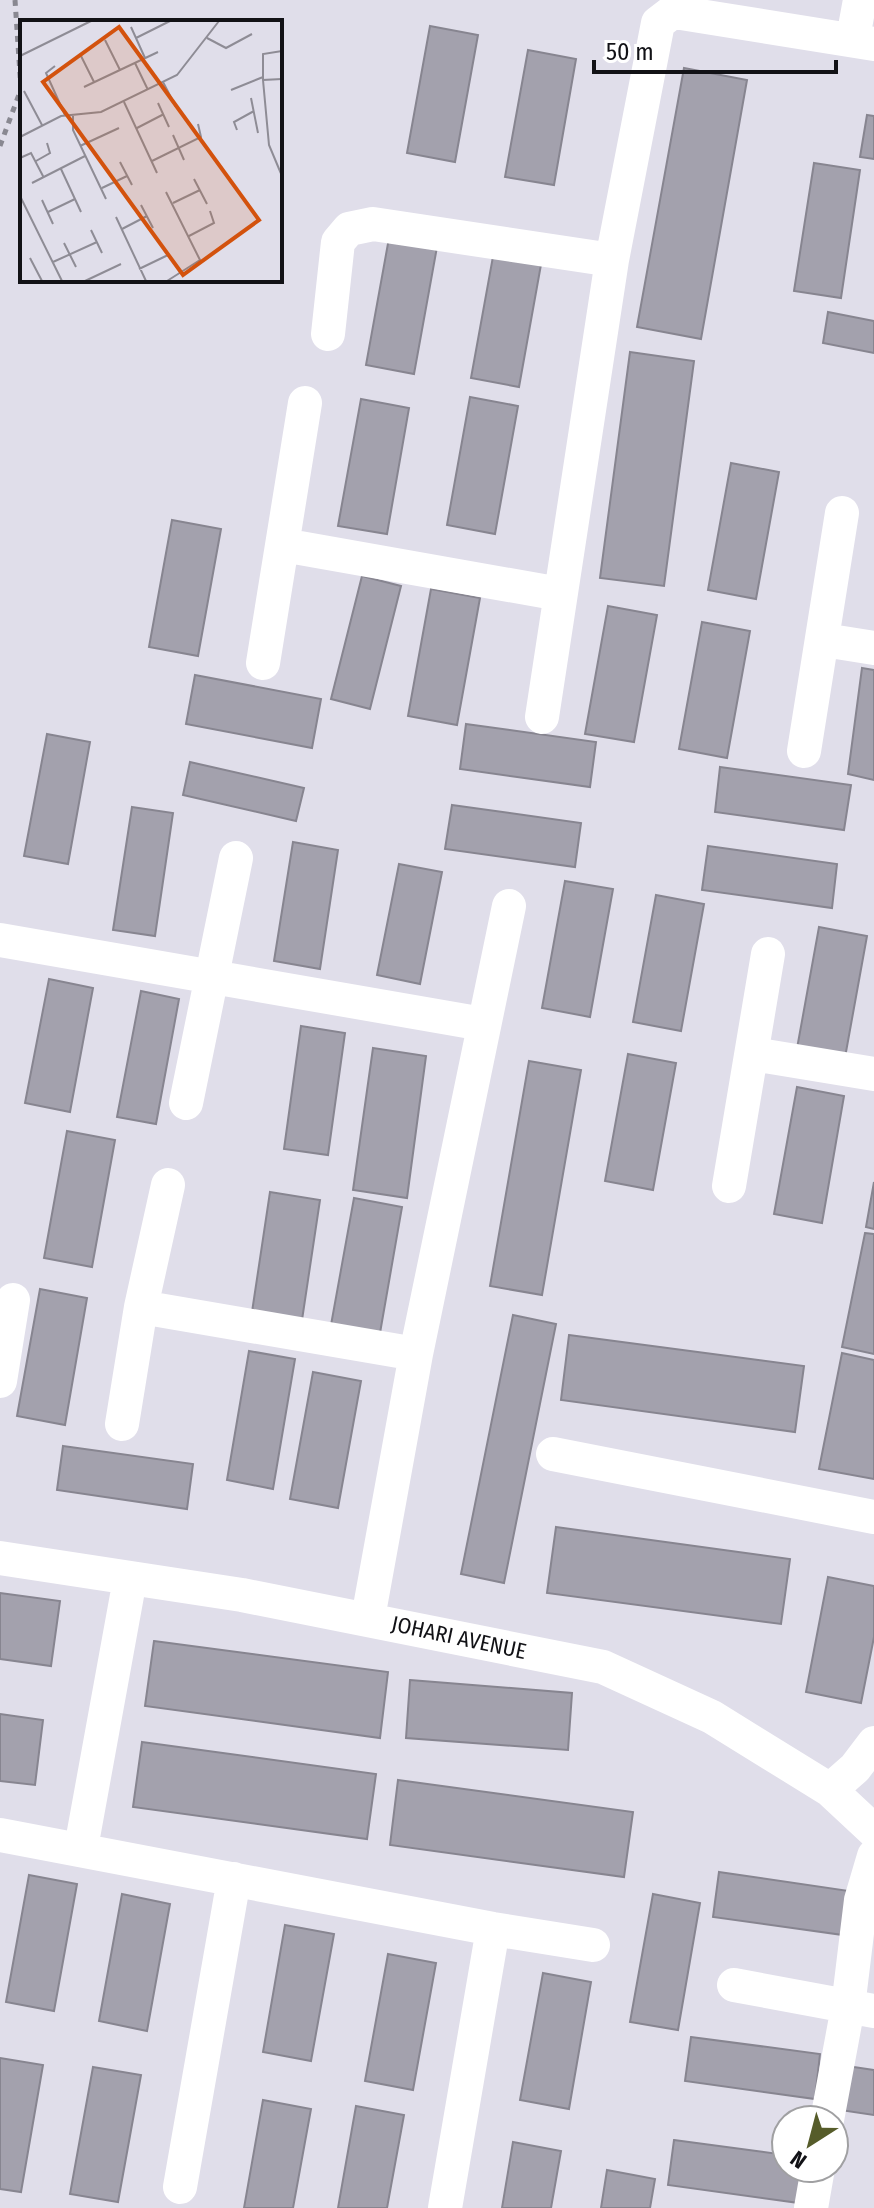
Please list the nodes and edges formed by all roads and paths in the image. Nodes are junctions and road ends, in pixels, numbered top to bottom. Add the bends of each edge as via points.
1 (15, 0) edge
2 (860, 0) edge
3 (863, 41) edge
4 (20, 74) edge
5 (20, 92) edge
6 (0, 146) edge
7 (612, 260) junction
8 (328, 334) dead end
9 (305, 403) dead end
10 (842, 513) dead end
11 (283, 545) junction
12 (560, 594) junction
13 (824, 640) junction
14 (874, 648) edge
15 (263, 663) dead end
16 (542, 717) dead end
17 (804, 751) dead end
18 (236, 858) dead end
19 (509, 906) dead end
20 (0, 940) edge
21 (768, 954) dead end
22 (211, 979) junction
23 (483, 1024) junction
24 (753, 1054) junction
25 (874, 1074) edge
26 (186, 1103) dead end
27 (168, 1185) dead end
28 (729, 1186) dead end
29 (13, 1300) dead end
30 (141, 1307) junction
31 (416, 1354) junction
32 (0, 1381) edge
33 (122, 1424) dead end
34 (553, 1454) dead end
35 (874, 1517) edge
36 (0, 1558) edge
37 (130, 1579) junction
38 (368, 1618) junction
39 (874, 1743) edge
40 (830, 1790) junction
41 (874, 1831) edge
42 (0, 1835) edge
43 (81, 1848) junction
44 (874, 1856) edge
45 (234, 1879) junction
46 (493, 1929) junction
47 (593, 1945) dead end
48 (734, 1985) dead end
49 (861, 2009) edge
50 (832, 2104) edge
51 (815, 2184) edge
52 (180, 2187) dead end
53 (445, 2208) edge
54 (811, 2208) edge

1 - 4 path
2 - 3 street
3 - 7 street via 681,13 663,18 654,34
5 - 6 path
7 - 8 street via 357,225 338,242
7 - 12 street
9 - 11 street
10 - 13 street
11 - 12 street
11 - 15 street
12 - 16 street
13 - 14 street
13 - 17 street
18 - 22 street
19 - 23 street
20 - 22 street
21 - 24 street
22 - 23 street
22 - 26 street
23 - 31 street
24 - 25 street
24 - 28 street
27 - 30 street
29 - 32 street
30 - 31 street
30 - 33 street
31 - 38 street
34 - 35 street
36 - 37 street, JOHARI AVENUE
37 - 38 street, JOHARI AVENUE
37 - 43 street
38 - 40 street, JOHARI AVENUE via 603,1667 712,1717
39 - 40 street
40 - 41 street, JOHARI AVENUE
42 - 43 street
43 - 45 street
44 - 49 street via 861,1900
45 - 46 street
45 - 52 street
46 - 47 street
46 - 53 street
48 - 49 street
49 - 50 street
51 - 54 street

